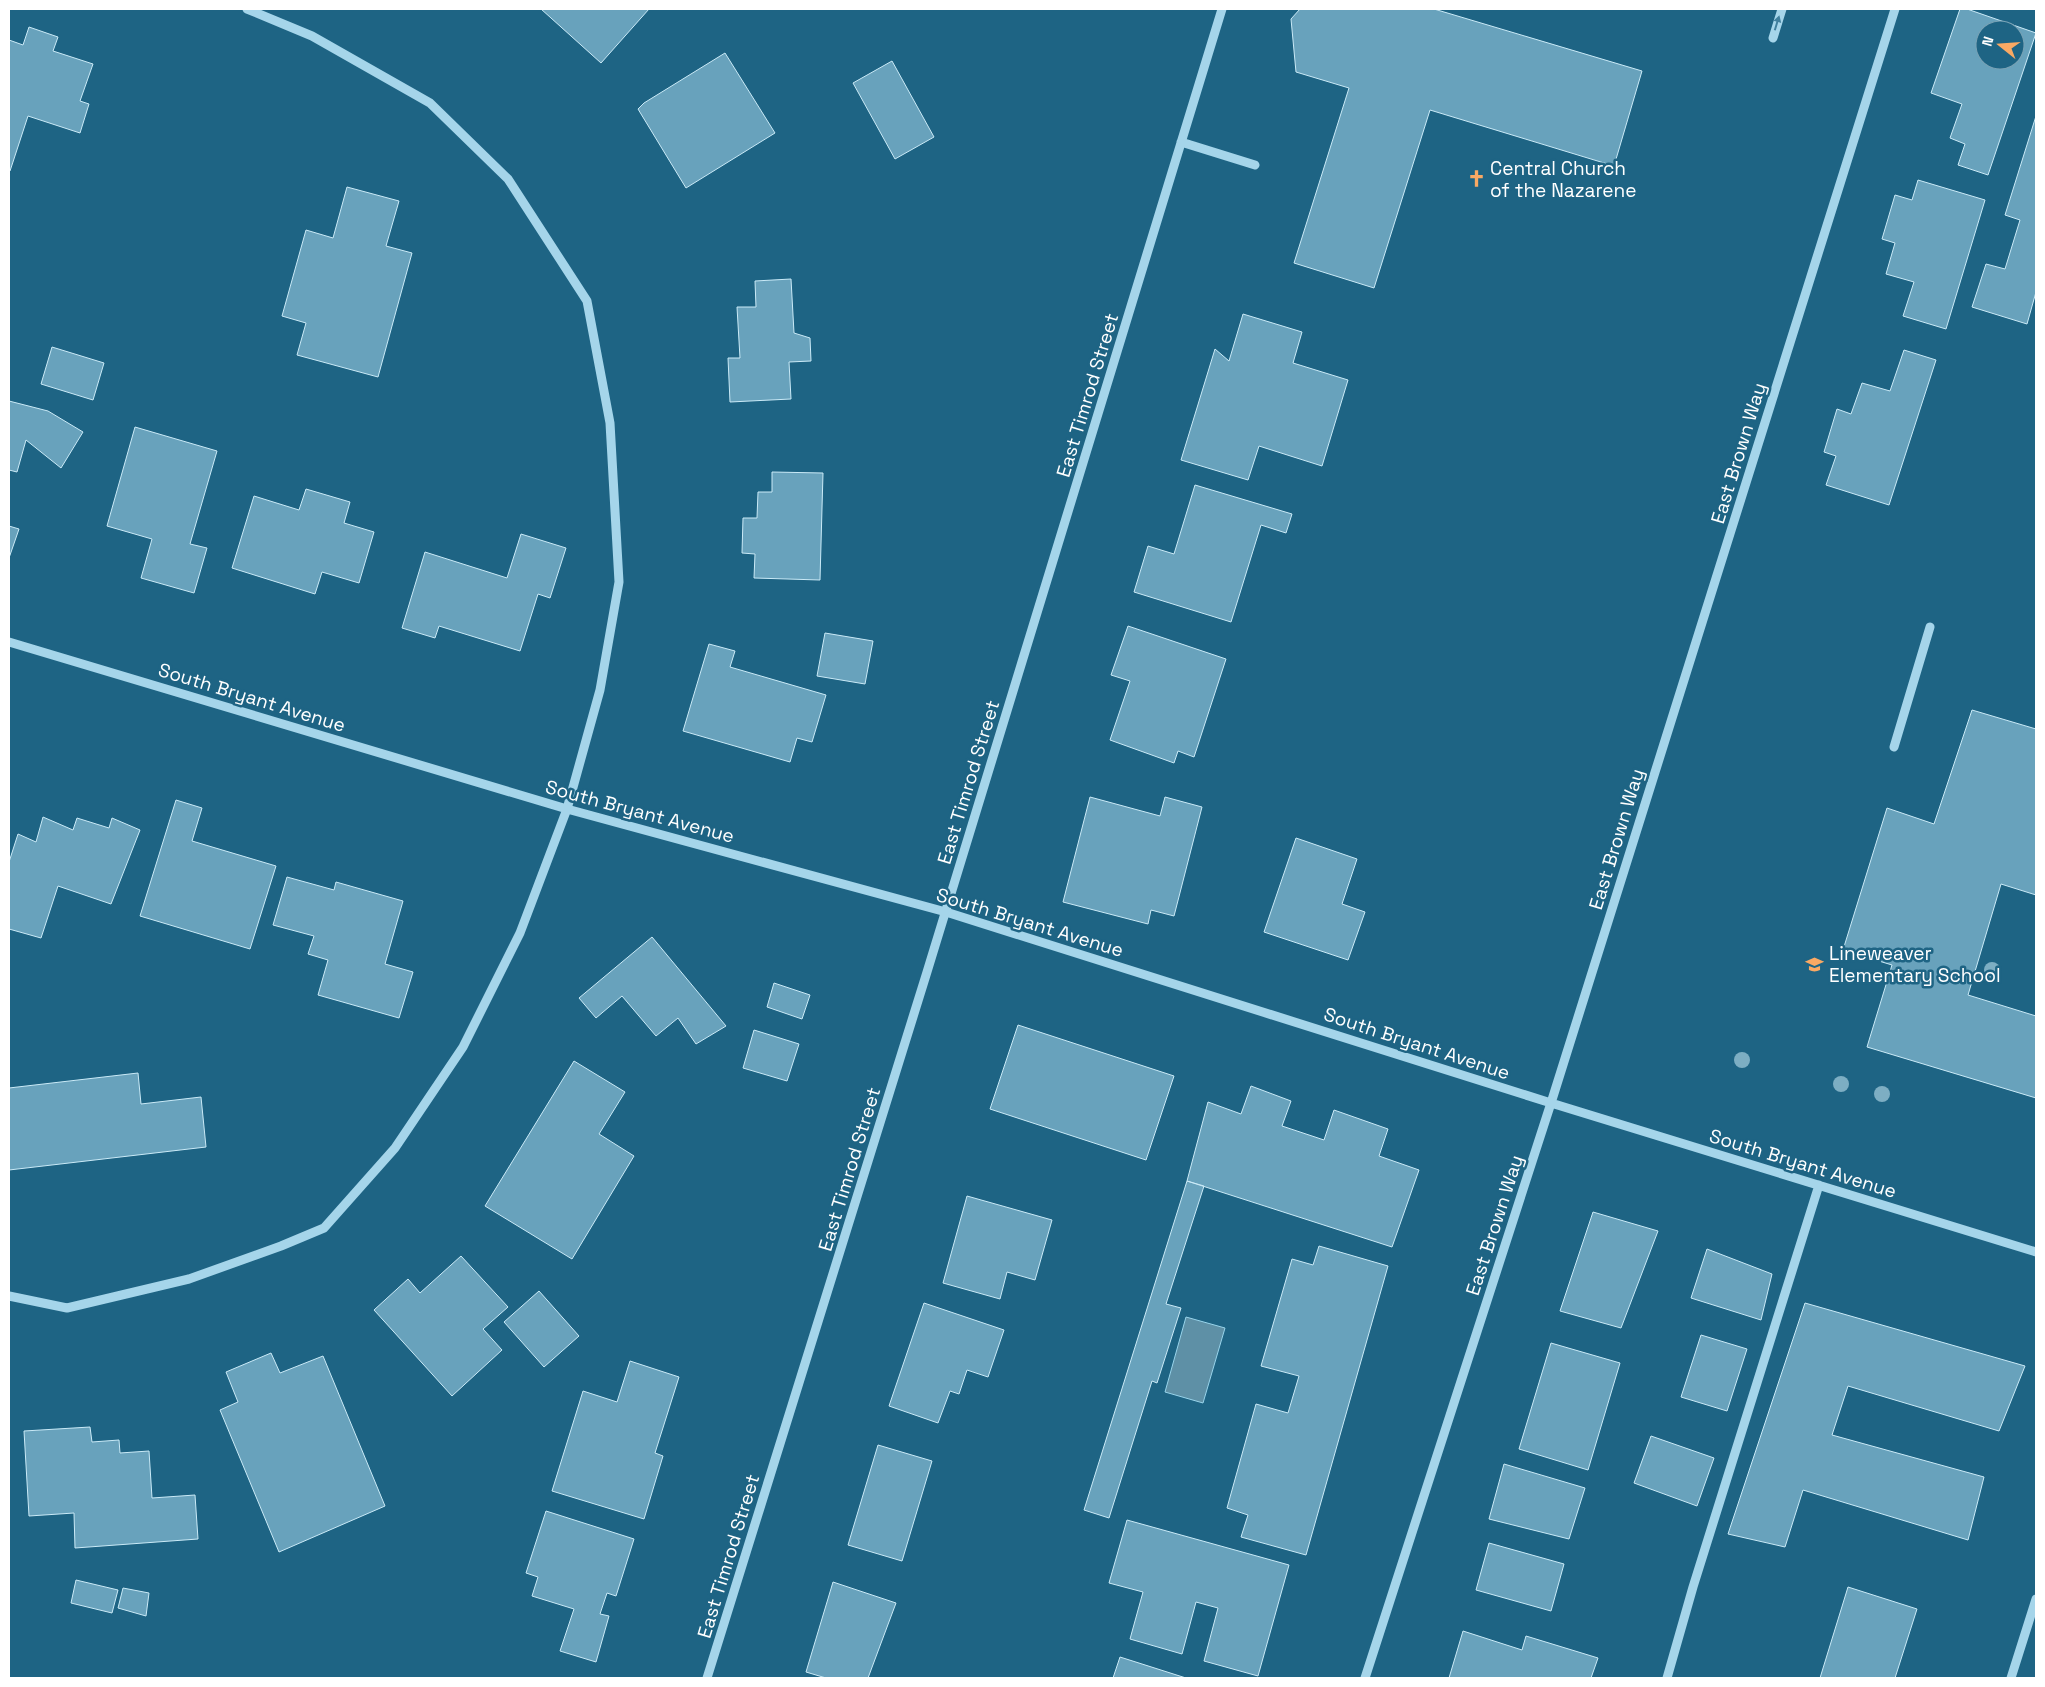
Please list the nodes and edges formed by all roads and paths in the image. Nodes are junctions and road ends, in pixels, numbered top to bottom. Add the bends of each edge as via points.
1 (247, 9) edge
2 (1222, 9) edge
3 (1782, 9) edge
4 (1895, 9) edge
5 (1773, 38) dead end
6 (1181, 142) junction
7 (1256, 165) dead end
8 (1930, 627) dead end
9 (9, 642) edge
10 (1894, 747) dead end
11 (567, 809) junction
12 (946, 912) junction
13 (1551, 1103) junction
14 (1818, 1185) junction
15 (2036, 1252) edge
16 (9, 1296) edge
17 (2036, 1599) edge
18 (707, 1678) edge
19 (1365, 1678) edge
20 (1668, 1678) edge
21 (2012, 1678) edge

1 - 11 street via 312,36 430,103 508,179 587,301 610,423 619,582 600,690
2 - 6 street, East Timrod Street
5 -> 3 street
4 - 13 street, East Brown Way
6 - 7 street
6 - 12 street, East Timrod Street
8 - 10 street
9 - 11 street, South Bryant Avenue
11 - 12 street, South Bryant Avenue
11 - 16 street via 520,934 464,1047 395,1148 324,1228 189,1279 66,1308
12 - 13 street, South Bryant Avenue
12 - 18 street, East Timrod Street
13 - 14 street, South Bryant Avenue
13 - 19 street, East Brown Way
14 - 15 street, South Bryant Avenue
14 - 20 street via 1693,1587
17 - 21 street

